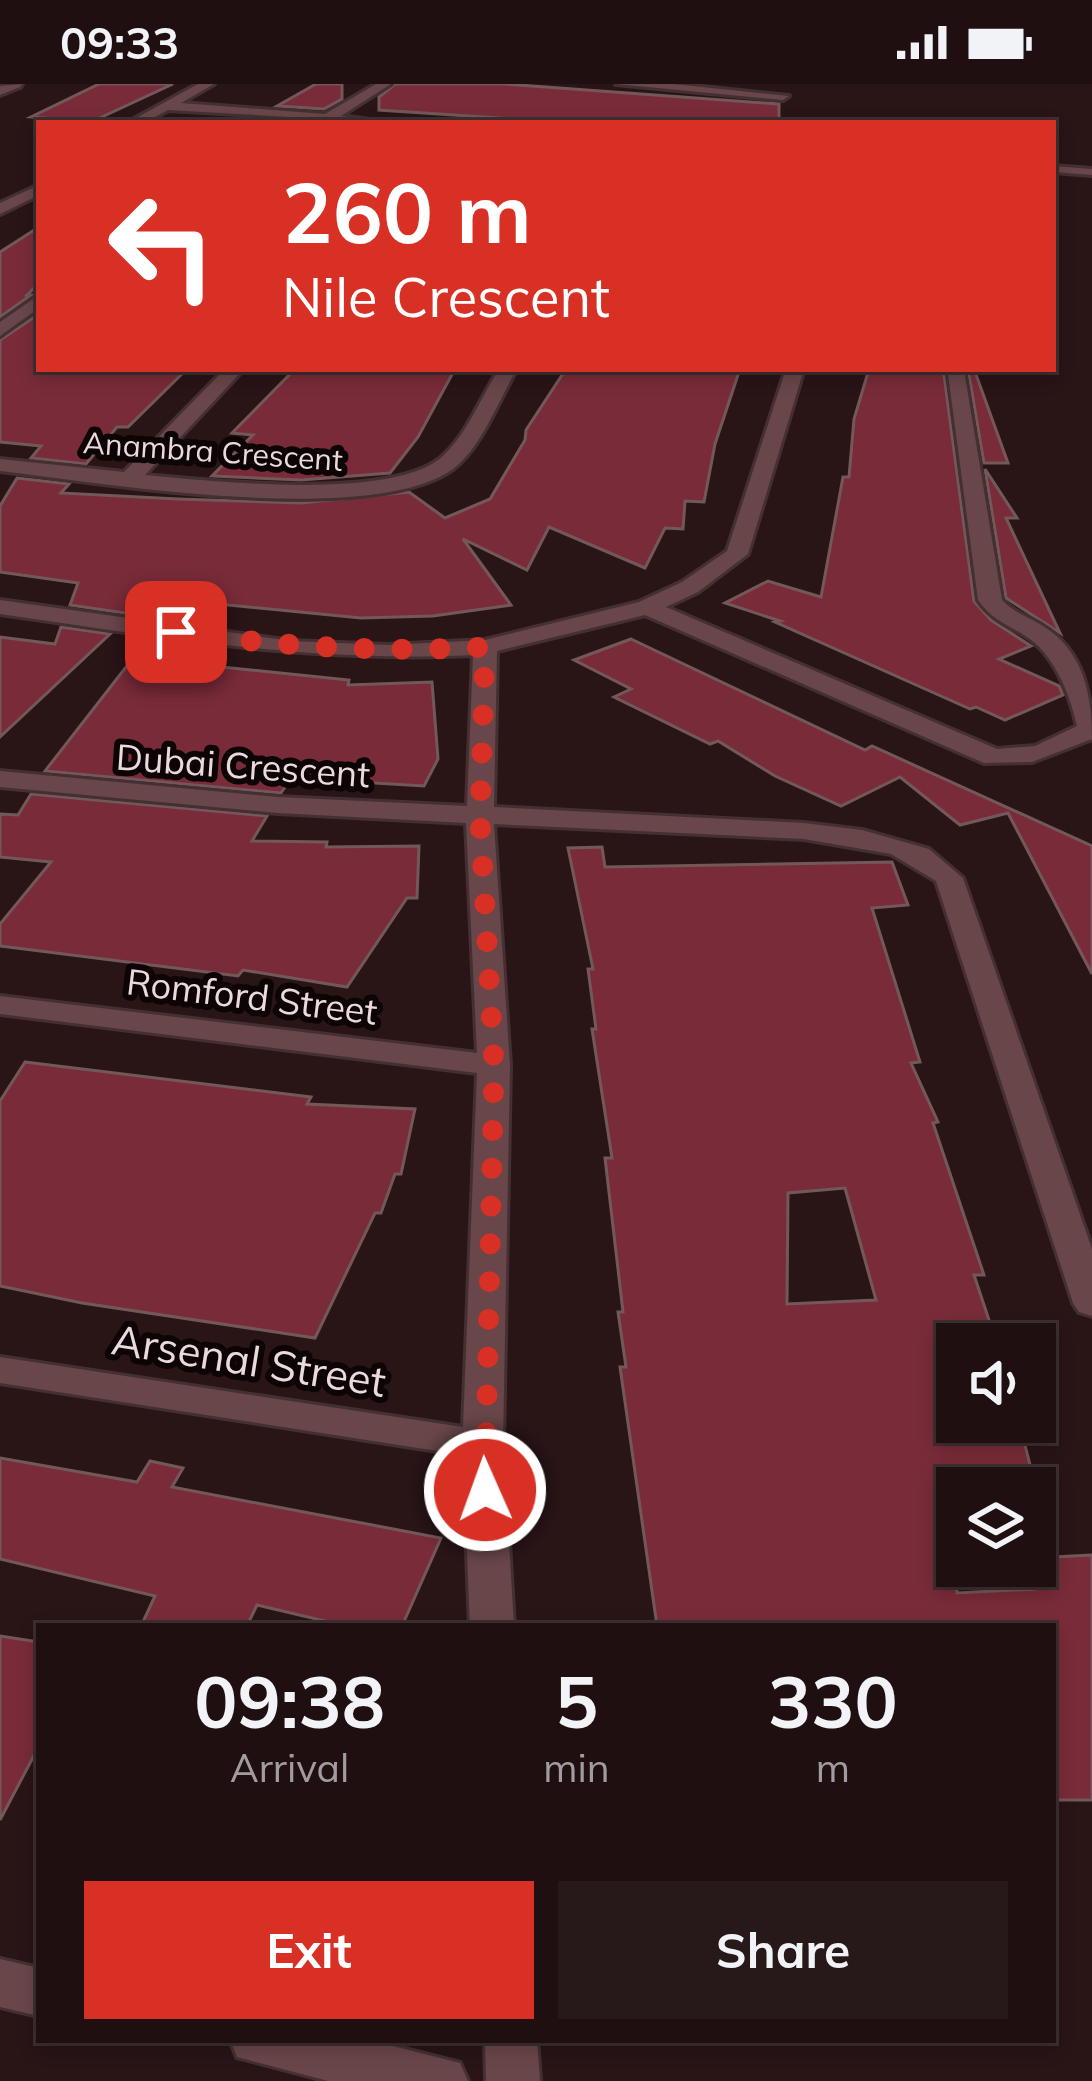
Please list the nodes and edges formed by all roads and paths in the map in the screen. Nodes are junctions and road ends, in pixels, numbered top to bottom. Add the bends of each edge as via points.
1 (208, 84) edge
2 (385, 84) edge
3 (622, 84) edge
4 (226, 90) dead end
5 (783, 96) dead end
6 (167, 106) junction
7 (194, 109) junction
8 (328, 118) junction
9 (140, 120) edge
10 (172, 120) edge
11 (351, 120) edge
12 (1056, 169) edge
13 (36, 172) edge
14 (1092, 172) edge
15 (0, 190) edge
16 (36, 191) edge
17 (0, 209) edge
18 (36, 302) edge
19 (0, 331) edge
20 (232, 372) edge
21 (506, 372) edge
22 (794, 372) edge
23 (957, 374) dead end
24 (0, 465) edge
25 (130, 478) junction
26 (0, 607) edge
27 (647, 607) junction
28 (485, 647) junction
29 (0, 779) edge
30 (480, 818) junction
31 (0, 1005) edge
32 (494, 1065) junction
33 (1092, 1303) edge
34 (0, 1370) edge
35 (483, 1444) junction
36 (492, 1623) edge
37 (0, 1983) edge
38 (36, 1991) edge
39 (270, 2043) edge
40 (511, 2043) edge
41 (441, 2081) edge
42 (513, 2081) edge

1 - 6 street
2 - 8 street
3 - 5 street
4 - 7 street
6 - 7 street
6 - 9 street
7 - 8 street
7 - 10 street
8 - 11 street
12 - 14 lane
13 - 15 street
16 - 17 street
18 - 19 street
20 - 25 street
21 - 25 street, Anambra Crescent via 447,464 422,480 338,492
22 - 27 street via 737,554
23 - 27 street via 990,600 1051,646 1090,729 1033,755 993,757
24 - 25 street, Anambra Crescent
26 - 28 street via 291,648
27 - 28 street
28 - 30 street
29 - 30 street, Dubai Crescent
30 - 32 street
30 - 33 street, Dubai Crescent via 804,831 881,843 937,863 949,878
31 - 32 street, Romford Street
32 - 35 street
34 - 35 street, Arsenal Street
35 - 36 street
37 - 38 street
39 - 41 street
40 - 42 street

